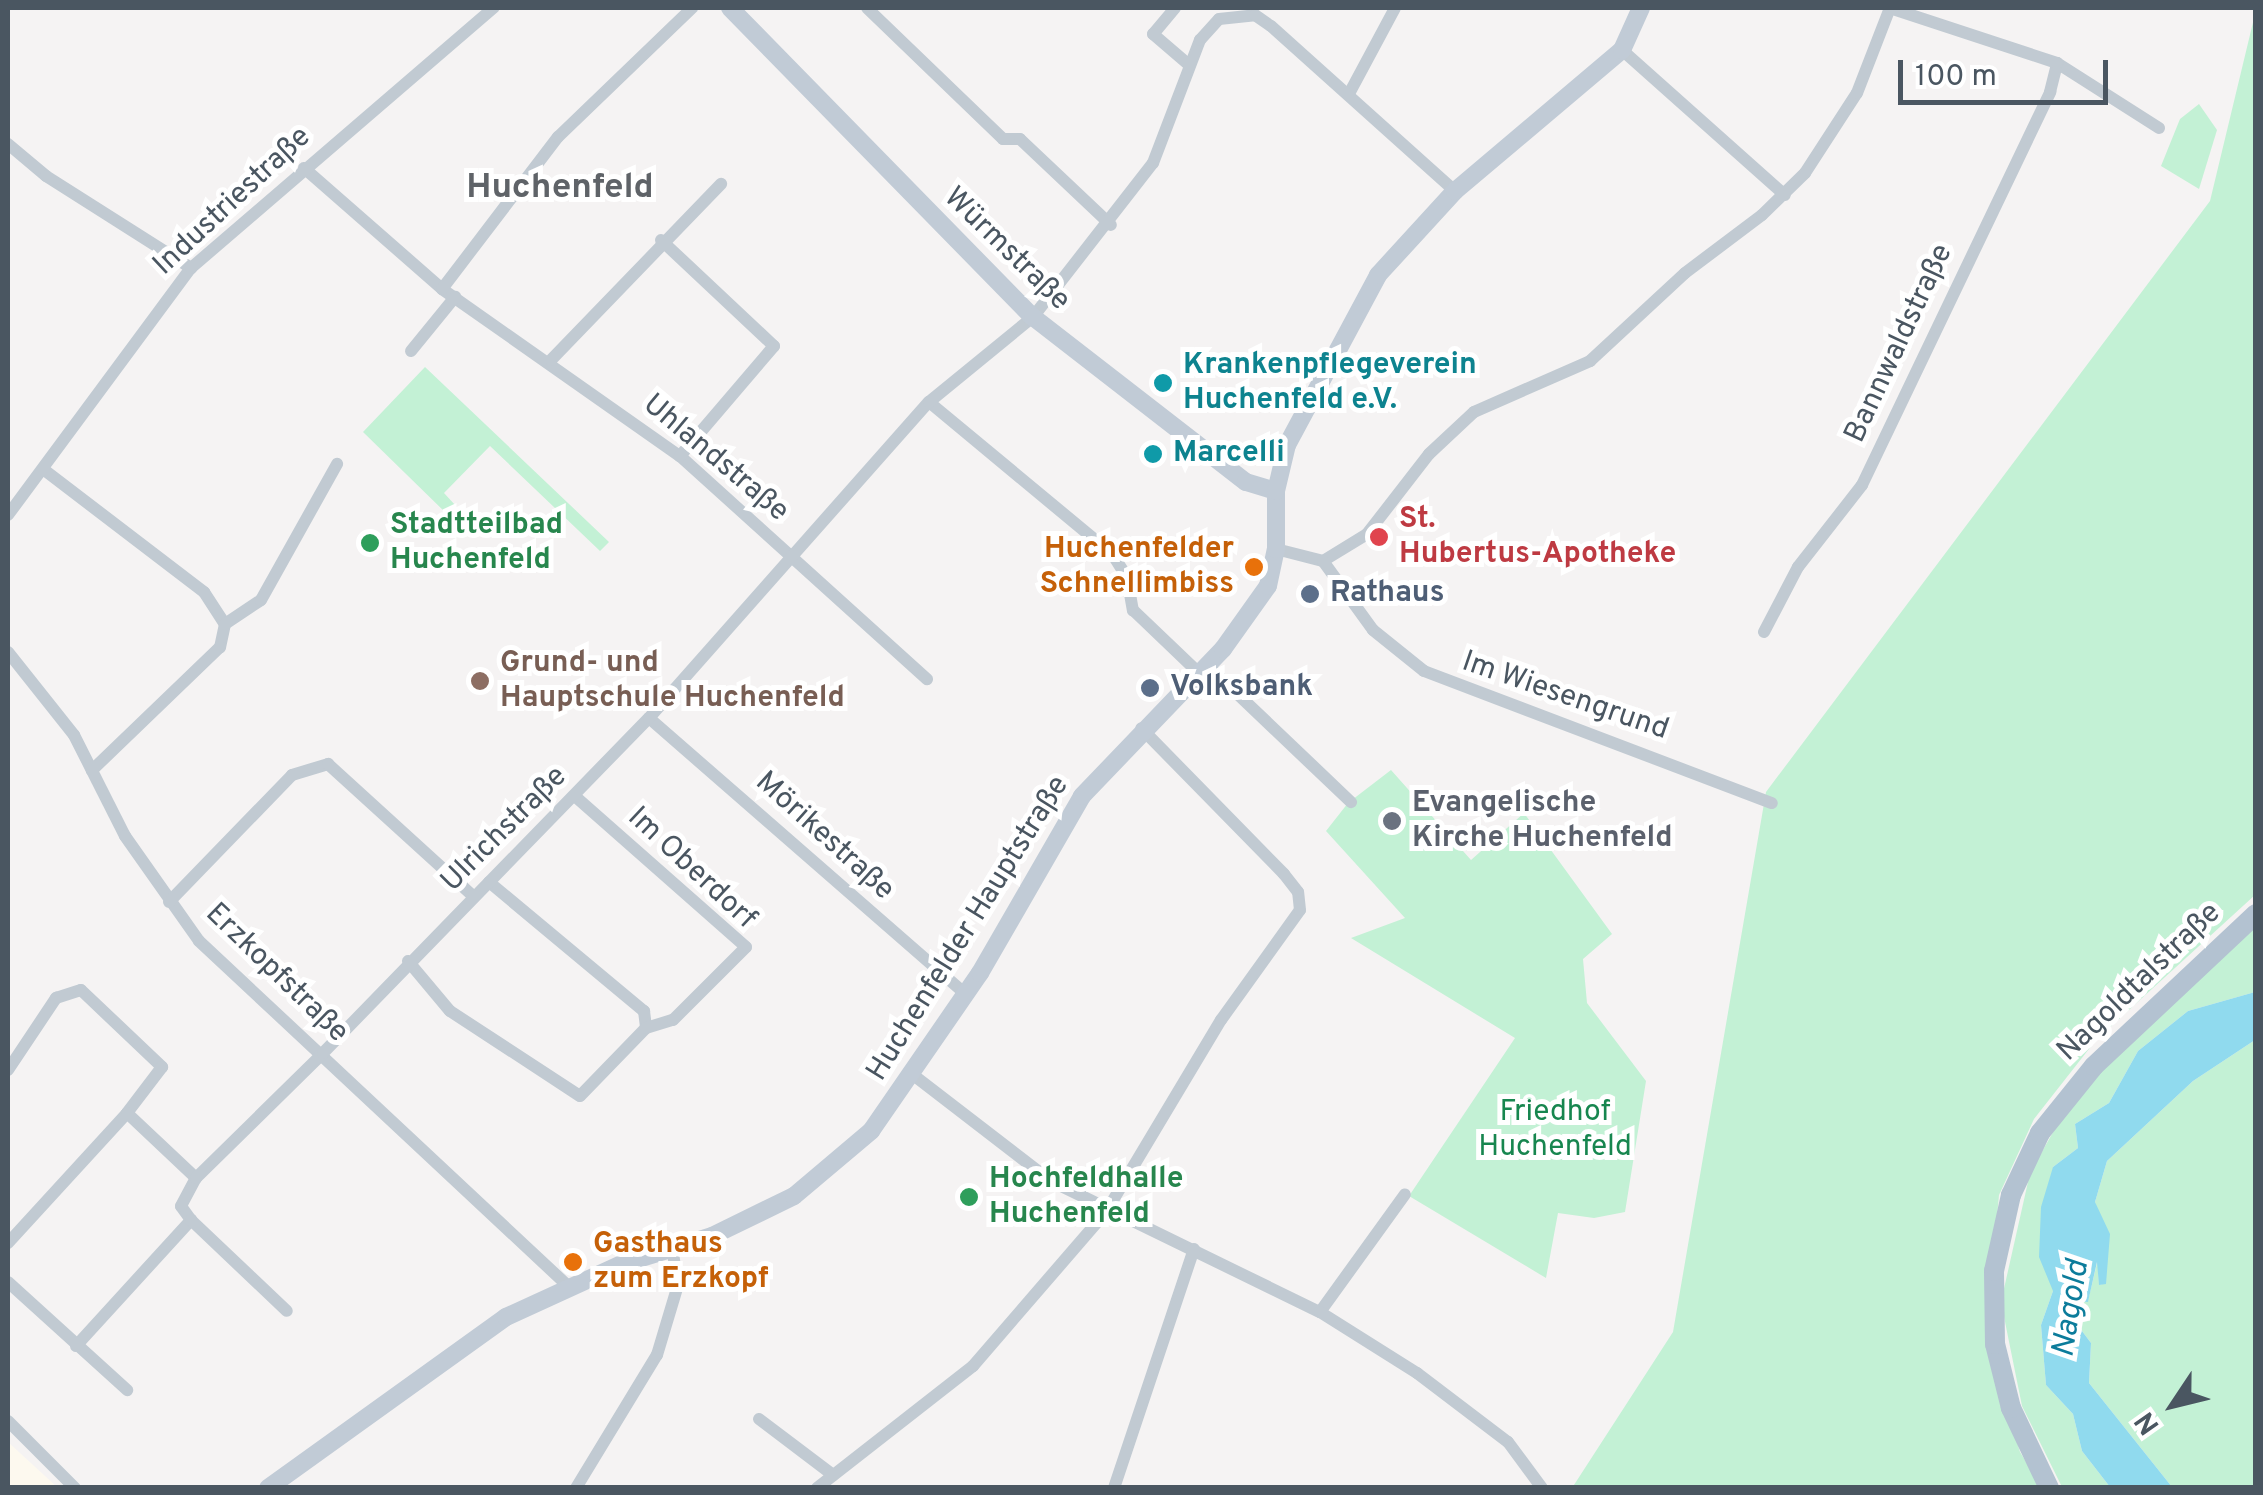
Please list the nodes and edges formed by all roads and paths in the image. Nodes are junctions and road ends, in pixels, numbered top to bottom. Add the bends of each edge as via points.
1 (692, 8) edge
2 (730, 8) edge
3 (867, 8) edge
4 (1176, 8) edge
5 (1395, 8) edge
6 (1641, 8) edge
7 (1890, 8) edge
8 (488, 9) edge
9 (1622, 50) junction
10 (2058, 63) junction
11 (1189, 65) junction
12 (1350, 92) junction
13 (2159, 128) dead end
14 (8, 144) edge
15 (304, 168) junction
16 (721, 184) dead end
17 (1455, 191) junction
18 (1785, 195) junction
19 (1111, 225) junction
20 (661, 240) junction
21 (191, 268) junction
22 (442, 289) junction
23 (455, 297) junction
24 (1033, 317) junction
25 (412, 350) dead end
26 (552, 360) junction
27 (929, 402) junction
28 (680, 456) junction
29 (338, 464) dead end
30 (43, 469) junction
31 (1276, 490) junction
32 (8, 515) edge
33 (1276, 549) junction
34 (791, 555) junction
35 (1324, 562) junction
36 (225, 624) junction
37 (1764, 632) dead end
38 (8, 652) edge
39 (1203, 669) junction
40 (927, 679) dead end
41 (649, 718) junction
42 (1141, 728) junction
43 (92, 770) junction
44 (575, 796) junction
45 (1350, 802) dead end
46 (1772, 803) dead end
47 (489, 882) junction
48 (474, 897) junction
49 (169, 902) junction
50 (2256, 914) edge
51 (408, 962) junction
52 (965, 994) junction
53 (646, 1028) junction
54 (323, 1053) junction
55 (8, 1070) edge
56 (912, 1074) junction
57 (127, 1113) junction
58 (196, 1178) junction
59 (1405, 1194) dead end
60 (1106, 1212) junction
61 (191, 1220) junction
62 (8, 1243) edge
63 (672, 1248) junction
64 (1194, 1249) junction
65 (8, 1282) edge
66 (568, 1286) junction
67 (287, 1311) dead end
68 (1320, 1312) junction
69 (76, 1346) junction
70 (127, 1390) dead end
71 (759, 1420) dead end
72 (8, 1421) edge
73 (833, 1475) junction
74 (75, 1488) edge
75 (268, 1488) edge
76 (576, 1488) edge
77 (817, 1488) edge
78 (1114, 1488) edge
79 (1542, 1488) edge
80 (2048, 1488) edge

1 - 22 street via 558,137
2 - 24 main road, Würmstraße
3 - 19 street via 1002,139 1020,139
4 - 11 street via 1153,34
5 - 12 street
6 - 9 main road, Huchenfelder Hauptstraße
7 - 10 street
7 - 18 street via 1857,92
8 - 15 street, Industriestraße
9 - 17 main road, Huchenfelder Hauptstraße
9 - 18 street
10 - 13 street
10 - 37 street, Bannwaldstraße via 1862,485 1798,567
11 - 12 street, Ulrichstraße via 1220,19 1255,15
11 - 19 street, Ulrichstraße via 1154,162
12 - 17 street, Ulrichstraße
14 - 21 street via 46,176
15 - 21 street, Industriestraße
15 - 22 street, Uhlandstraße
16 - 20 street
17 - 31 main road, Huchenfelder Hauptstraße via 1362,301 1287,445
18 - 35 street via 1685,272 1590,361 1474,412 1429,454 1367,534
19 - 24 street, Ulrichstraße
20 - 26 street
20 - 28 street via 774,346
21 - 30 street, Industriestraße
22 - 23 street, Uhlandstraße
23 - 25 street
23 - 26 street, Uhlandstraße
24 - 27 street, Ulrichstraße
24 - 31 main road, Würmstraße via 1230,470 1260,490
26 - 28 street, Uhlandstraße
27 - 34 street, Ulrichstraße
27 - 39 street via 1113,555 1128,577 1132,610
28 - 34 street, Uhlandstraße
29 - 36 street via 261,600
30 - 32 street, Industriestraße
30 - 36 street via 204,592
31 - 33 main road, Huchenfelder Hauptstraße
33 - 35 street
33 - 39 main road, Huchenfelder Hauptstraße via 1268,586
34 - 40 street, Uhlandstraße
34 - 41 street, Ulrichstraße
35 - 46 street, Im Wiesengrund via 1374,630 1424,671
36 - 43 street via 220,646
38 - 43 street, Erzkopfstraße via 74,735
39 - 42 main road, Huchenfelder Hauptstraße
39 - 45 street
41 - 44 street, Ulrichstraße
41 - 52 street, Mörikestraße via 794,837 839,886
42 - 52 main road, Huchenfelder Hauptstraße via 1046,848
42 - 60 street via 1284,874 1298,892 1300,910 1221,1020
43 - 49 street, Erzkopfstraße
44 - 47 street, Ulrichstraße
44 - 53 street, Im Oberdorf via 746,947 673,1020
47 - 48 street, Ulrichstraße
47 - 53 street via 644,1011
48 - 49 street via 328,764 309,764
48 - 51 street, Ulrichstraße
49 - 54 street, Erzkopfstraße via 199,940
50 - 80 main road, Nagoldtalstraße via 2094,1066 2040,1133 2010,1196 1994,1271 1995,1344 2011,1408
51 - 53 street, Im Oberdorf via 450,1011 580,1096
51 - 54 street, Ulrichstraße
52 - 56 main road, Huchenfelder Hauptstraße
54 - 58 street, Ulrichstraße
54 - 66 street, Erzkopfstraße
55 - 57 street via 56,998 80,990 162,1067
56 - 60 street via 1051,1181
56 - 63 main road, Huchenfelder Hauptstraße via 871,1131 794,1196
57 - 58 street
57 - 62 street
58 - 61 street via 181,1206
59 - 68 street
60 - 64 street
60 - 73 street via 973,1366
61 - 67 street
61 - 69 street
63 - 66 main road, Huchenfelder Hauptstraße
63 - 76 street via 678,1285 657,1355
64 - 68 street
64 - 78 street
65 - 69 street
66 - 75 main road, Huchenfelder Hauptstraße via 506,1317
68 - 79 street via 1508,1442
69 - 70 street
71 - 73 street
72 - 74 street
73 - 77 street

